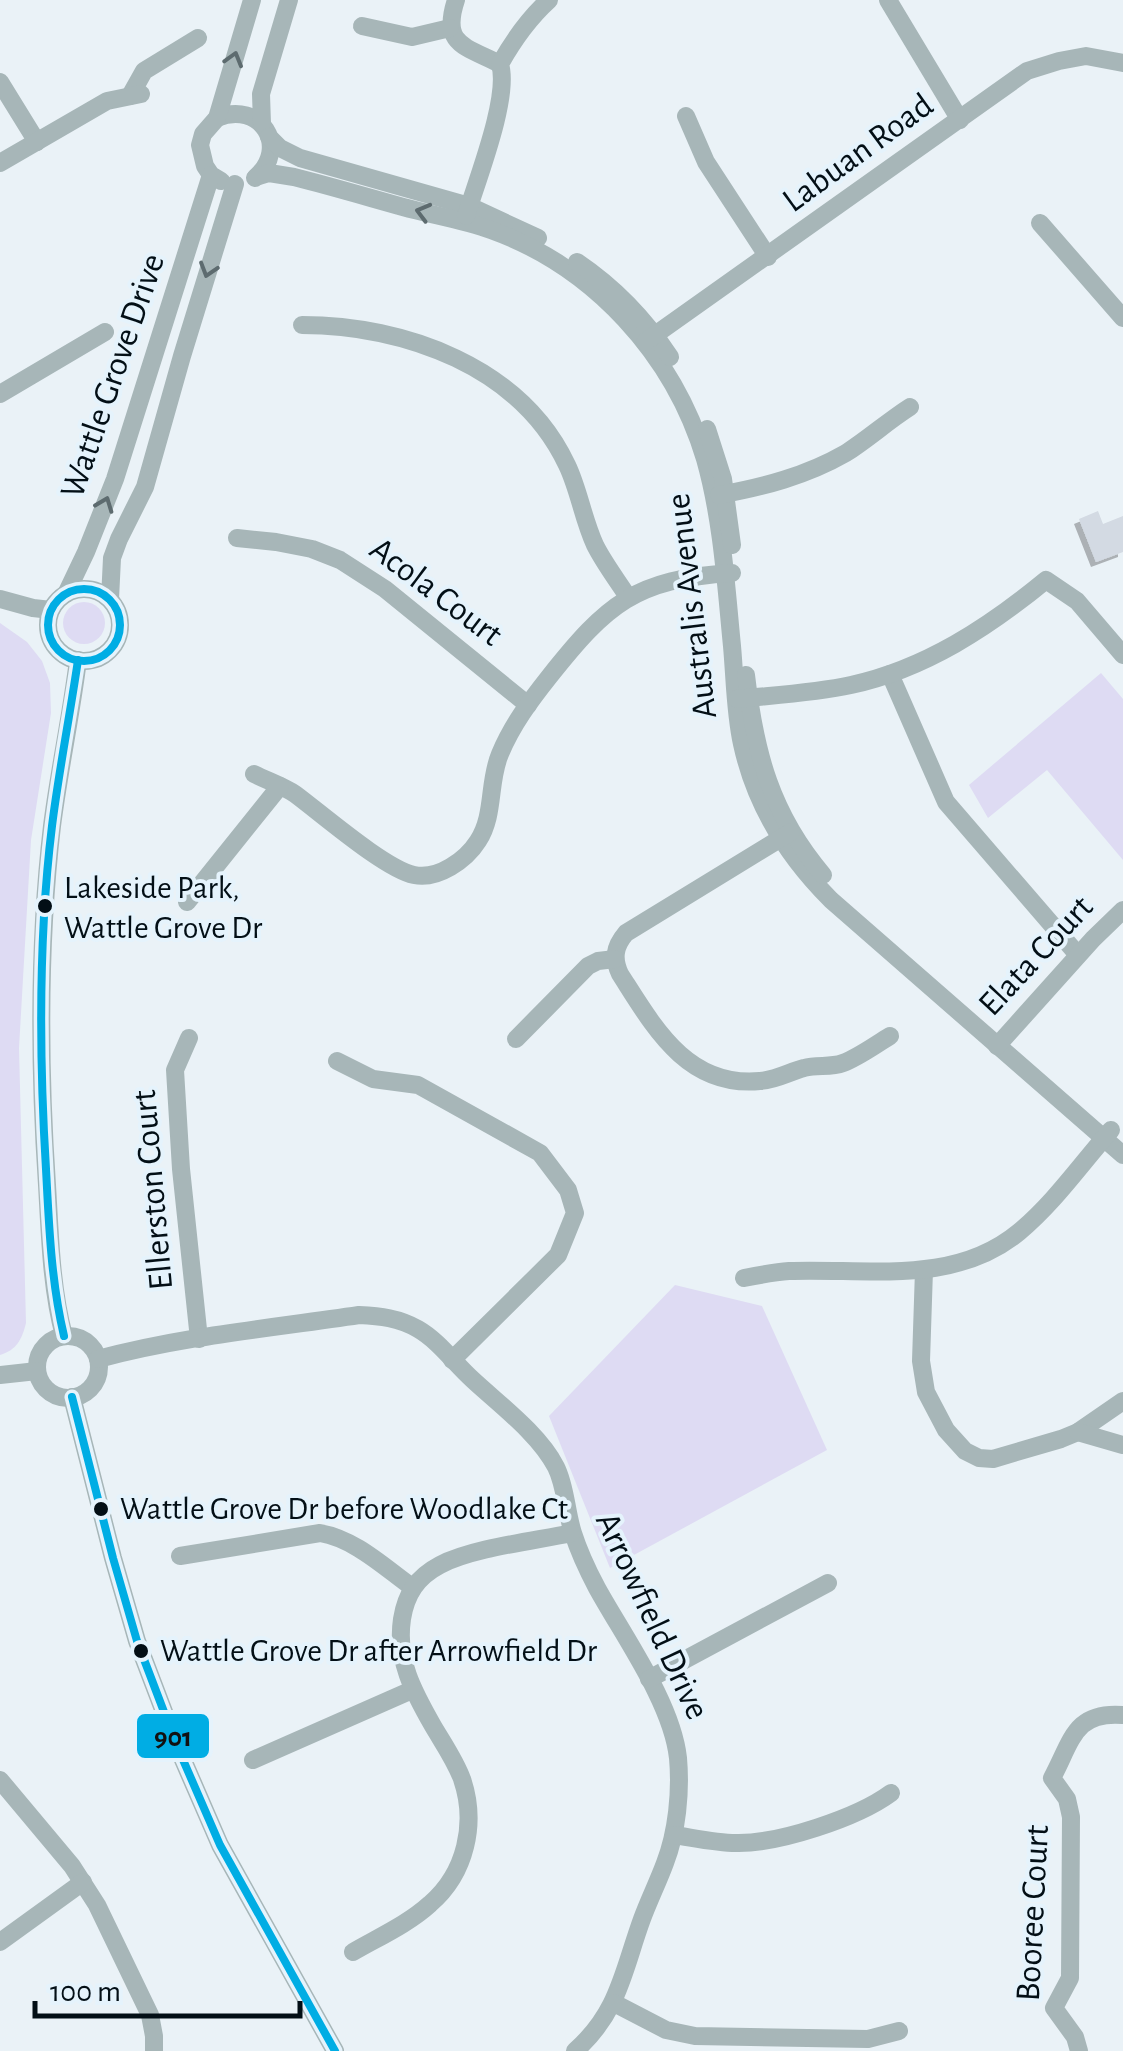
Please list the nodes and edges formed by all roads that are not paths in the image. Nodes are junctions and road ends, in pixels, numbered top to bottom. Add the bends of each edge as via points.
1 (252, 0) edge
2 (289, 0) edge
3 (456, 0) edge
4 (549, 0) edge
5 (888, 0) edge
6 (362, 26) dead end
7 (450, 28) junction
8 (198, 38) dead end
9 (500, 64) junction
10 (1123, 64) edge
11 (0, 82) edge
12 (686, 116) dead end
13 (217, 118) junction
14 (960, 120) junction
15 (265, 130) junction
16 (37, 142) junction
17 (0, 163) edge
18 (211, 175) junction
19 (256, 177) junction
20 (235, 184) junction
21 (467, 214) junction
22 (1040, 223) dead end
23 (768, 257) junction
24 (1123, 318) edge
25 (302, 324) dead end
26 (105, 332) dead end
27 (650, 339) junction
28 (0, 394) edge
29 (910, 406) dead end
30 (720, 495) junction
31 (237, 538) dead end
32 (729, 573) junction
33 (66, 594) junction
34 (628, 597) junction
35 (0, 599) edge
36 (110, 599) junction
37 (52, 610) junction
38 (1123, 655) edge
39 (78, 660) junction
40 (890, 674) junction
41 (743, 699) junction
42 (528, 704) junction
43 (254, 774) dead end
44 (280, 786) junction
45 (786, 835) junction
46 (187, 902) dead end
47 (1123, 910) edge
48 (1078, 955) junction
49 (615, 959) junction
50 (890, 1036) dead end
51 (189, 1038) dead end
52 (516, 1039) dead end
53 (1001, 1042) junction
54 (337, 1061) dead end
55 (1113, 1135) edge
56 (1123, 1155) edge
57 (924, 1270) junction
58 (744, 1278) dead end
59 (64, 1336) junction
60 (199, 1339) junction
61 (98, 1359) junction
62 (452, 1360) junction
63 (37, 1370) junction
64 (0, 1374) edge
65 (72, 1398) junction
66 (1123, 1400) edge
67 (1078, 1432) junction
68 (1123, 1445) edge
69 (572, 1532) junction
70 (180, 1556) dead end
71 (828, 1583) dead end
72 (412, 1587) junction
73 (649, 1679) junction
74 (412, 1690) junction
75 (1123, 1715) edge
76 (253, 1760) dead end
77 (0, 1780) edge
78 (890, 1794) dead end
79 (674, 1835) junction
80 (82, 1882) junction
81 (0, 1942) edge
82 (353, 1952) dead end
83 (614, 2003) junction
84 (899, 2031) dead end
85 (154, 2051) edge
86 (336, 2051) edge
87 (574, 2051) edge
88 (1079, 2051) edge

13 -> 1 street
2 - 15 street via 261,94
3 - 7 street
4 - 9 street
5 - 14 street
6 - 7 street via 412,37
7 - 9 street via 454,39
8 - 16 street via 144,71 136,95 107,101
9 - 21 street via 501,98
10 - 14 street, Labuan Road via 1086,56 1028,71
11 - 16 street
12 - 23 street via 706,162
13 - 15 street via 236,113
13 - 18 street via 200,145
14 - 23 street, Labuan Road
15 - 19 street via 269,159
15 - 21 street, Australis Avenue via 300,158
16 - 17 street
18 - 20 street
33 -> 18 street, Wattle Grove Drive via 115,479
19 - 20 street
21 -> 19 street, Australis Avenue via 286,176
20 -> 36 street, Wattle Grove Drive via 145,487 112,558
21 - 27 street, Australis Avenue via 532,235 582,265 630,306
22 - 24 street
23 - 27 street, Labuan Road
25 - 34 street via 338,324 428,346 508,389 552,438 595,544
26 - 28 street
27 - 30 street, Australis Avenue via 699,409 719,462
29 - 30 street via 828,462 780,482
30 - 32 street, Australis Avenue
31 - 42 street, Acola Court via 340,560
32 - 34 street via 683,577
32 - 41 street, Australis Avenue
33 - 36 street via 89,589
33 - 37 street
34 - 42 street via 583,635
35 - 37 street
36 - 39 street via 120,619 116,641 100,657
37 - 39 street via 52,642
38 - 40 street via 1076,601 1046,580 978,631
39 - 59 street via 52,828 42,1020 48,1196
40 - 41 street
40 - 48 street via 946,802
41 - 45 street, Australis Avenue via 745,756 762,804
42 - 44 street via 499,756 489,819 478,842 435,875 415,876 391,864
43 - 44 street
44 - 46 street
45 - 49 street via 626,934
45 - 53 street, Australis Avenue
47 - 48 street, Elata Court
48 - 53 street, Elata Court
49 - 50 street via 681,1058 722,1078 760,1081 845,1062
49 - 52 street via 588,966
51 - 60 street, Ellerston Court via 175,1070
53 - 55 street, Australis Avenue
54 - 62 street via 373,1079 418,1085 540,1153 568,1190 575,1213 558,1255
55 - 56 street, Australis Avenue
55 - 57 street via 1002,1244
57 - 58 street via 786,1271
57 - 67 street via 920,1361 932,1406 952,1439 972,1456 993,1458
59 - 61 street via 82,1339
59 - 63 street via 44,1348
60 - 61 street, Arrowfield Drive
60 - 62 street, Arrowfield Drive via 380,1316 420,1330
61 - 65 street via 94,1384
62 - 69 street, Arrowfield Drive via 504,1406 556,1468
63 - 64 street
63 - 65 street via 53,1394
65 - 86 street via 137,1642 176,1746 220,1845
66 - 67 street
67 - 68 street
69 - 72 street via 457,1557
69 - 73 street, Arrowfield Drive
70 - 72 street via 336,1536
71 - 73 street
72 - 74 street via 400,1641
73 - 79 street, Arrowfield Drive via 675,1741
74 - 76 street
74 - 82 street via 462,1779 470,1831 453,1878 432,1902
75 - 88 street, Booree Court via 1086,1720 1052,1778 1072,1817 1070,1978 1054,2008
77 - 80 street
78 - 79 street via 785,1838 734,1844
79 - 83 street, Arrowfield Drive
80 - 81 street
80 - 85 street via 150,2015
83 - 84 street via 666,2030 694,2036 868,2039
83 - 87 street, Arrowfield Drive

